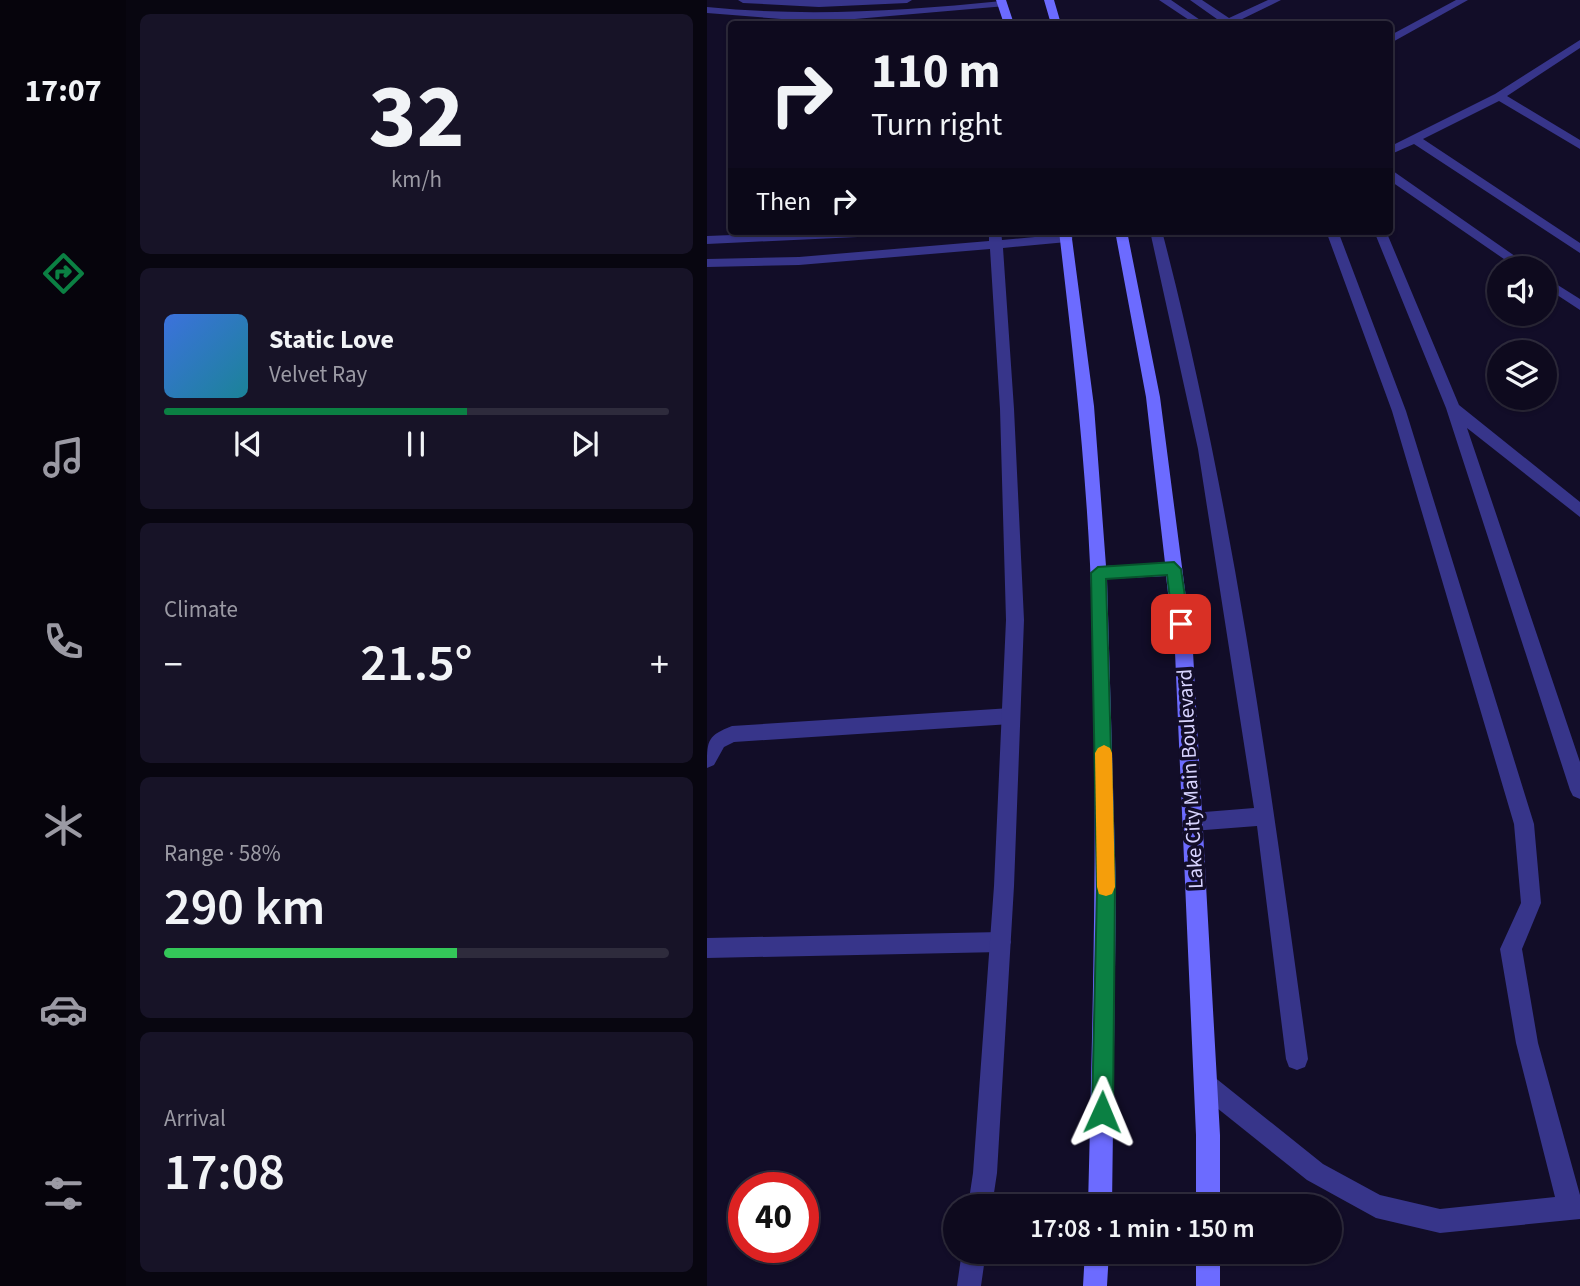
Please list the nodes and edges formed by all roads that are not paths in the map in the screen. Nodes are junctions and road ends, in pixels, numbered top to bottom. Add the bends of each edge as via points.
1 (743, 0) edge
2 (907, 0) edge
3 (1048, 0) edge
4 (1164, 0) edge
5 (1195, 0) edge
6 (1276, 0) edge
7 (1463, 0) edge
8 (1002, 2) edge
9 (950, 5) edge
10 (707, 10) edge
11 (1008, 21) edge
12 (1055, 21) edge
13 (1196, 21) edge
14 (1227, 21) edge
15 (1234, 21) edge
16 (1393, 39) edge
17 (1579, 44) edge
18 (1499, 96) junction
19 (1415, 139) junction
20 (1580, 145) edge
21 (1393, 150) edge
22 (1393, 177) edge
23 (772, 235) edge
24 (1066, 235) edge
25 (1122, 235) edge
26 (1157, 235) edge
27 (1333, 235) edge
28 (1382, 235) edge
29 (996, 238) edge
30 (707, 240) edge
31 (1580, 249) edge
32 (1509, 256) edge
33 (707, 263) edge
34 (1557, 289) edge
35 (1580, 305) edge
36 (1453, 408) junction
37 (1580, 511) edge
38 (1174, 569) junction
39 (1098, 573) junction
40 (1011, 716) junction
41 (707, 759) edge
42 (1579, 780) edge
43 (1265, 816) junction
44 (1192, 822) junction
45 (1001, 942) junction
46 (707, 948) edge
47 (1297, 1059) dead end
48 (1205, 1084) junction
49 (981, 1194) edge
50 (1100, 1194) edge
51 (1208, 1194) edge
52 (1575, 1208) edge
53 (972, 1264) edge
54 (1096, 1264) edge
55 (1208, 1264) edge
56 (969, 1286) edge
57 (1095, 1286) edge
58 (1208, 1286) edge

1 - 2 street via 819,4
3 - 12 street
4 - 13 street
5 - 14 street
6 - 15 street
7 - 16 street
8 - 9 street
8 - 11 street
9 - 10 street via 818,18
17 - 18 street
18 - 19 street
18 - 20 street
19 - 21 street
19 - 31 street
22 - 32 street
23 - 30 street
24 - 29 street
24 - 39 street via 1087,406
25 - 38 street, Lake City Main Boulevard via 1153,397
26 - 43 street via 1212,480
27 - 52 street via 1399,411 1524,824 1531,903 1511,949 1527,1043
28 - 36 street
29 - 33 street via 799,261
29 - 40 street via 1015,620
34 - 35 street
36 - 37 street
36 - 42 street
38 - 39 street
38 - 44 street, Lake City Main Boulevard via 1184,652
39 - 50 street via 1106,890
40 - 41 street via 732,734 717,740
40 - 45 street
43 - 44 street
43 - 47 street
44 - 48 street, Lake City Main Boulevard
45 - 46 street
45 - 49 street
48 - 51 street, Lake City Main Boulevard
48 - 52 street via 1315,1172 1376,1206 1440,1221
53 - 56 street
54 - 57 street
55 - 58 street

